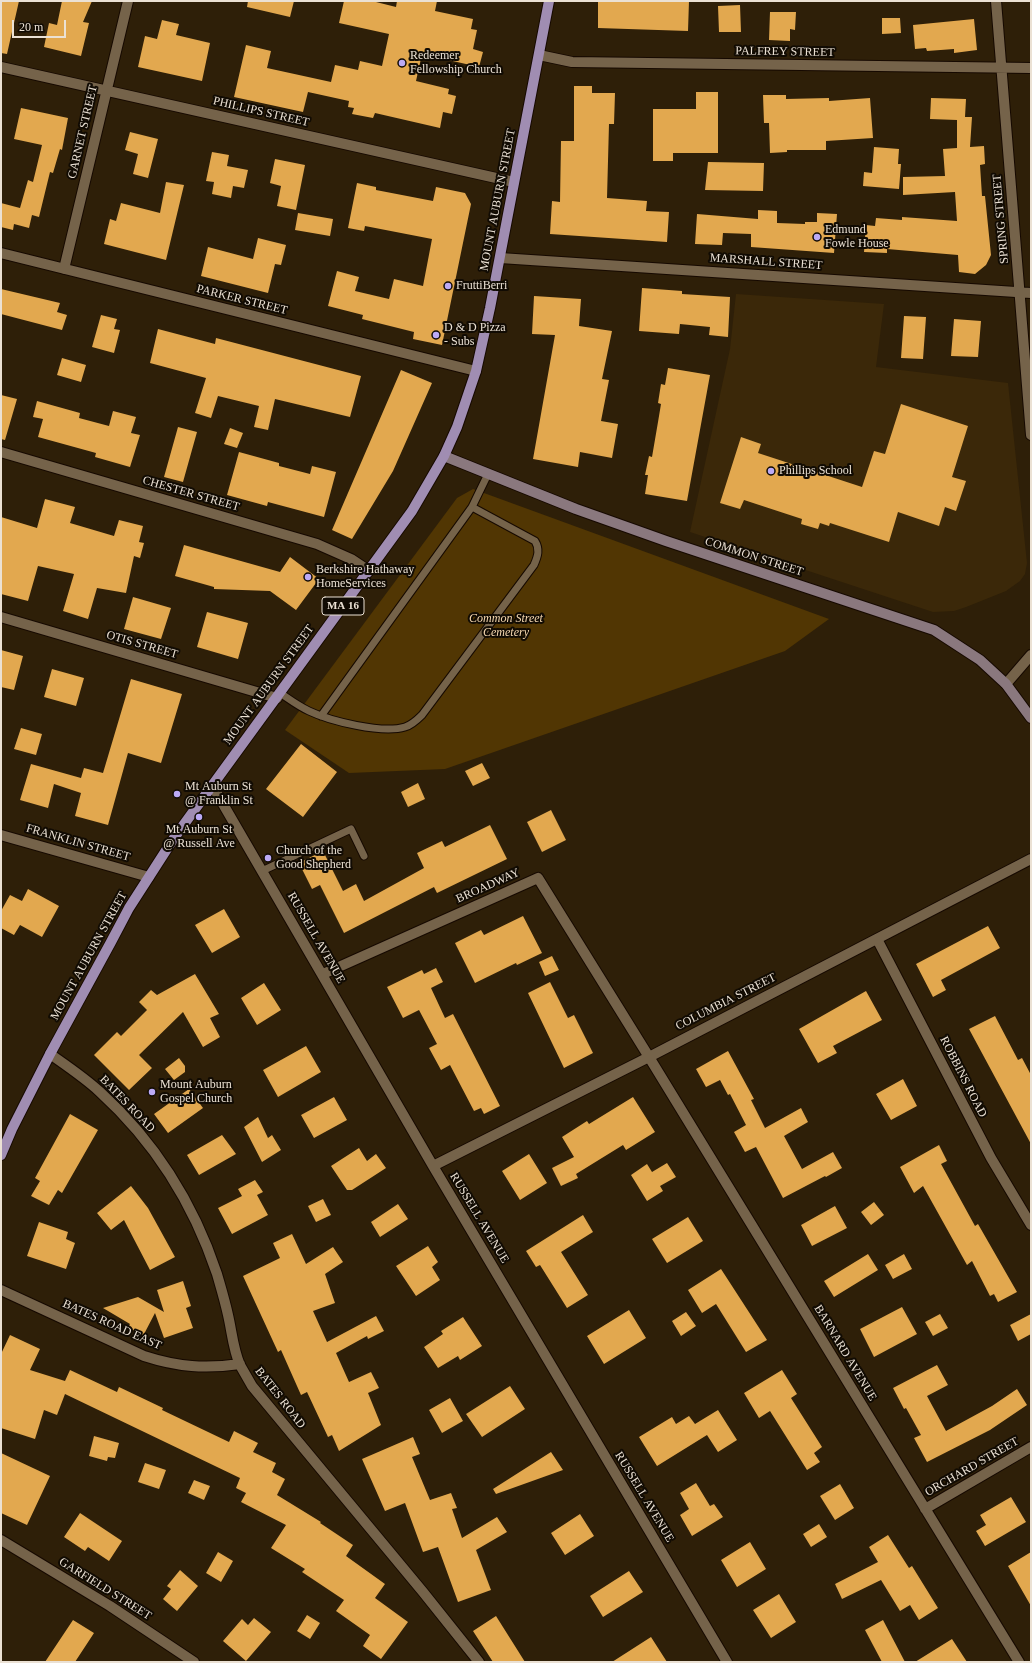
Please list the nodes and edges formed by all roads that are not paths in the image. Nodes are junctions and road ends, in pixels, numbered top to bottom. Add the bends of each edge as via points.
1 (128, 1) edge
2 (549, 1) edge
3 (996, 1) edge
4 (539, 55) junction
5 (1, 67) edge
6 (1001, 68) junction
7 (1031, 68) edge
8 (106, 91) junction
9 (514, 182) junction
10 (1, 253) edge
11 (500, 258) junction
12 (64, 269) junction
13 (1020, 292) junction
14 (1031, 293) edge
15 (476, 371) junction
16 (1031, 436) edge
17 (1, 452) edge
18 (444, 456) junction
19 (488, 474) junction
20 (472, 507) junction
21 (369, 570) junction
22 (1, 617) edge
23 (1031, 655) edge
24 (1006, 684) junction
25 (278, 695) junction
26 (321, 716) junction
27 (1031, 718) edge
28 (212, 785) junction
29 (1, 834) edge
30 (364, 856) dead end
31 (1031, 859) edge
32 (262, 870) junction
33 (148, 877) junction
34 (877, 939) junction
35 (323, 974) junction
36 (50, 1054) junction
37 (649, 1057) junction
38 (1, 1155) edge
39 (432, 1166) junction
40 (1031, 1225) edge
41 (1, 1290) edge
42 (240, 1364) junction
43 (1031, 1447) edge
44 (925, 1509) junction
45 (1, 1540) edge
46 (194, 1662) edge
47 (479, 1662) edge
48 (727, 1662) edge
49 (1019, 1662) edge

1 - 8 street, GARNET STREET
2 - 4 main road, MOUNT AUBURN STREET / MA 16
3 - 6 street, SPRING STREET
4 - 6 street, PALFREY STREET via 575,62
4 - 9 main road, MOUNT AUBURN STREET / MA 16
5 - 8 street, PHILLIPS STREET
6 - 7 street, PALFREY STREET
6 - 13 street, SPRING STREET
8 - 9 street, PHILLIPS STREET
8 - 12 street, GARNET STREET
9 - 11 main road, MOUNT AUBURN STREET / MA 16
10 - 12 street, PARKER STREET
11 - 13 street, MARSHALL STREET
11 - 15 main road, MOUNT AUBURN STREET / MA 16
12 - 15 street, PARKER STREET
13 - 14 street, MARSHALL STREET
13 - 16 street, SPRING STREET
15 - 18 main road, MOUNT AUBURN STREET / MA 16
17 - 21 street, CHESTER STREET via 317,544
18 - 19 main road, COMMON STREET
18 - 21 main road, MOUNT AUBURN STREET / MA 16 via 412,511
19 - 20 lane
19 - 24 main road, COMMON STREET via 666,541 934,630 980,660
20 - 26 lane
20 - 26 lane via 534,541 538,546 538,553 534,564 415,722 406,727 383,729
21 - 25 main road, MOUNT AUBURN STREET / MA 16
22 - 25 street, OTIS STREET
23 - 24 street
24 - 27 main road, COMMON STREET
25 - 26 lane
25 - 28 main road, MOUNT AUBURN STREET / MA 16
28 - 32 street, RUSSELL AVENUE
28 - 33 main road, MOUNT AUBURN STREET / MA 16
29 - 33 street, FRANKLIN STREET
30 - 32 lane via 351,829
31 - 34 street, COLUMBIA STREET
32 - 35 street, RUSSELL AVENUE
33 - 36 main road, MOUNT AUBURN STREET / MA 16
34 - 37 street, COLUMBIA STREET
34 - 40 street, ROBBINS ROAD via 991,1158
35 - 37 street, BROADWAY via 538,878
35 - 39 street, RUSSELL AVENUE
36 - 38 main road, MOUNT AUBURN STREET / MA 16
36 - 42 street, BATES ROAD via 84,1078 121,1112 175,1182 212,1261
37 - 39 street, COLUMBIA STREET
37 - 44 street, BARNARD AVENUE
39 - 48 street, RUSSELL AVENUE
41 - 42 street, BATES ROAD EAST via 144,1356 207,1368
42 - 47 street, BATES ROAD via 252,1386
43 - 44 street, ORCHARD STREET
44 - 49 street, BARNARD AVENUE
45 - 46 street, GARFIELD STREET via 110,1606

